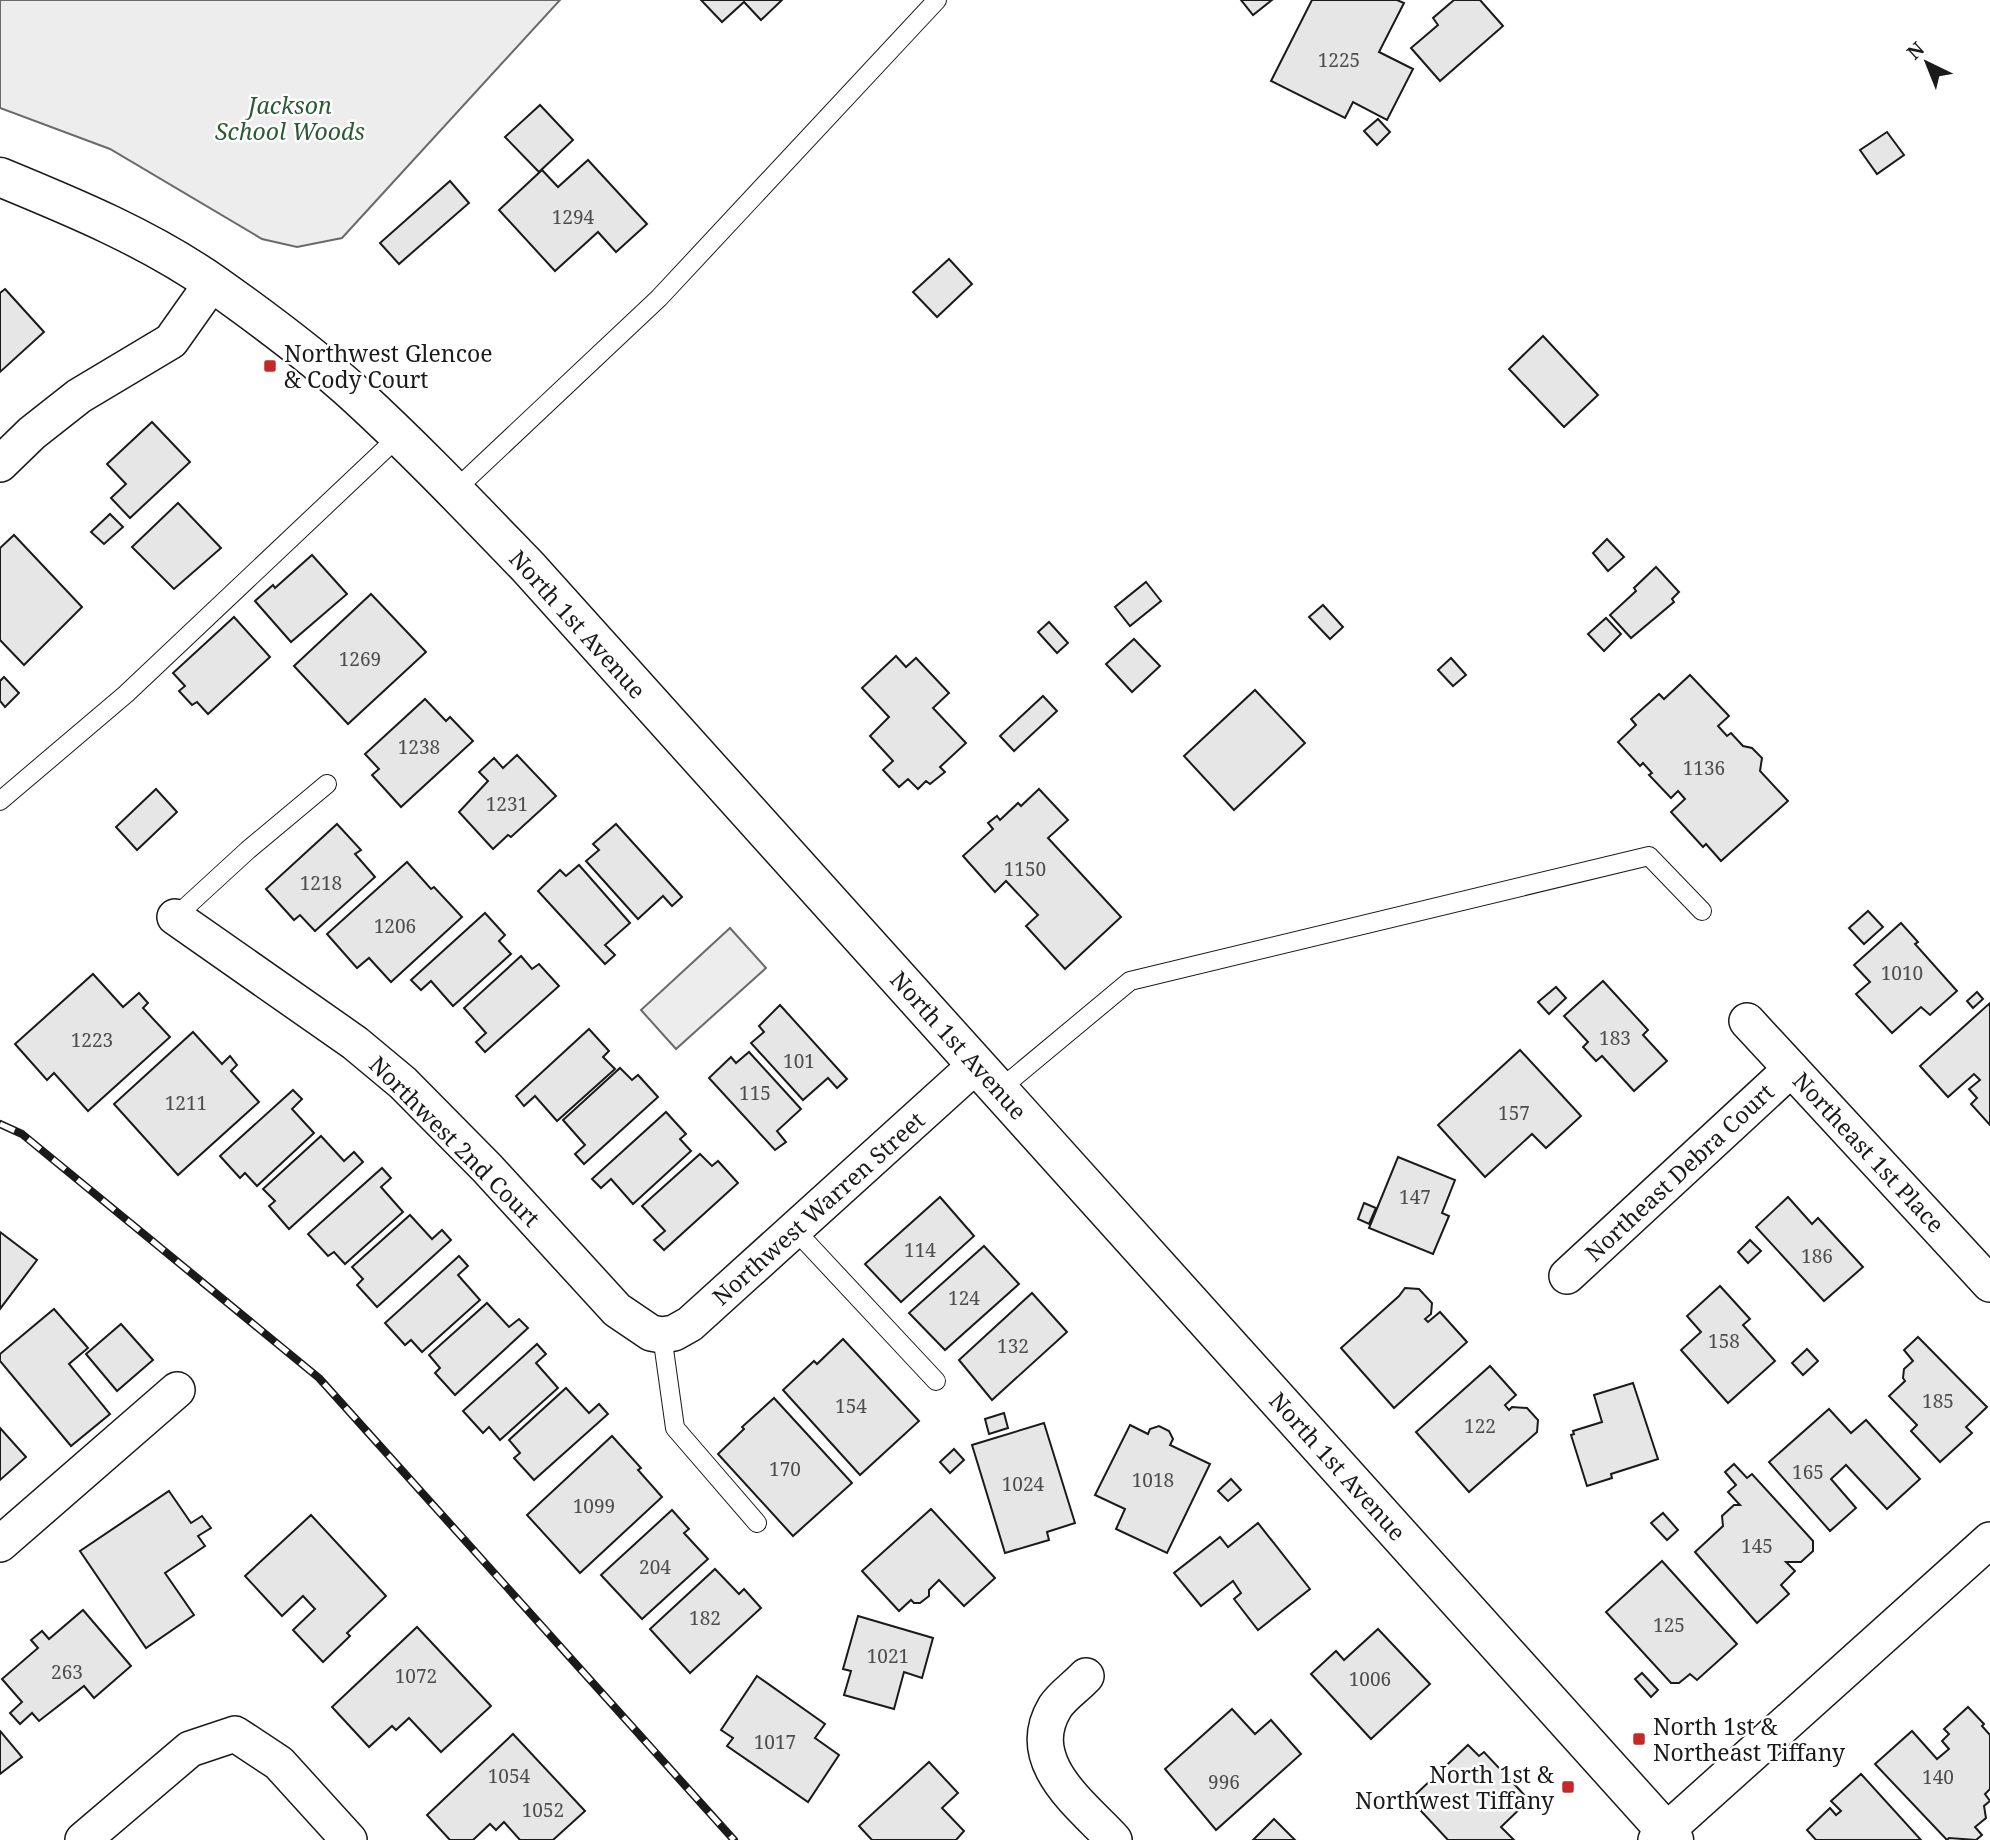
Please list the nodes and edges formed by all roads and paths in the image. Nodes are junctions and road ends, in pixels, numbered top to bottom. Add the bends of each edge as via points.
1 (937, 0) edge
2 (0, 177) edge
3 (212, 283) junction
4 (398, 437) junction
5 (0, 464) edge
6 (454, 491) junction
7 (327, 784) dead end
8 (0, 801) edge
9 (1702, 911) dead end
10 (175, 917) joint
11 (1747, 1021) dead end
12 (1791, 1069) junction
13 (988, 1077) junction
14 (794, 1230) junction
15 (1567, 1276) dead end
16 (1990, 1284) edge
17 (657, 1334) junction
18 (936, 1381) dead end
19 (177, 1391) dead end
20 (757, 1523) dead end
21 (1990, 1540) edge
22 (0, 1544) edge
23 (1086, 1676) dead end
24 (1665, 1837) edge
25 (83, 1840) edge
26 (349, 1840) edge
27 (1114, 1840) edge

1 - 6 lane via 659,298
2 - 3 main road, North 1st Avenue via 97,219
3 - 4 main road, North 1st Avenue via 355,394
3 - 5 street via 171,341 79,396
4 - 6 main road, North 1st Avenue
4 - 8 lane via 126,694
6 - 13 main road, North 1st Avenue
7 - 10 lane
9 - 13 lane via 1649,856 1130,981
10 - 17 street, Northwest 2nd Court via 355,1043 402,1083 617,1310
11 - 12 street, Northeast 1st Place
12 - 15 street, Northeast Debra Court
12 - 16 street, Northeast 1st Place
13 - 14 street, Northwest Warren Street
13 - 24 main road, North 1st Avenue
14 - 17 street, Northwest Warren Street via 690,1324 674,1333
14 - 18 lane
17 - 20 lane via 675,1428
19 - 22 street
21 - 24 street
23 - 27 street via 1056,1706 1044,1751 1052,1772
25 - 26 street via 190,1749 234,1734 279,1763

